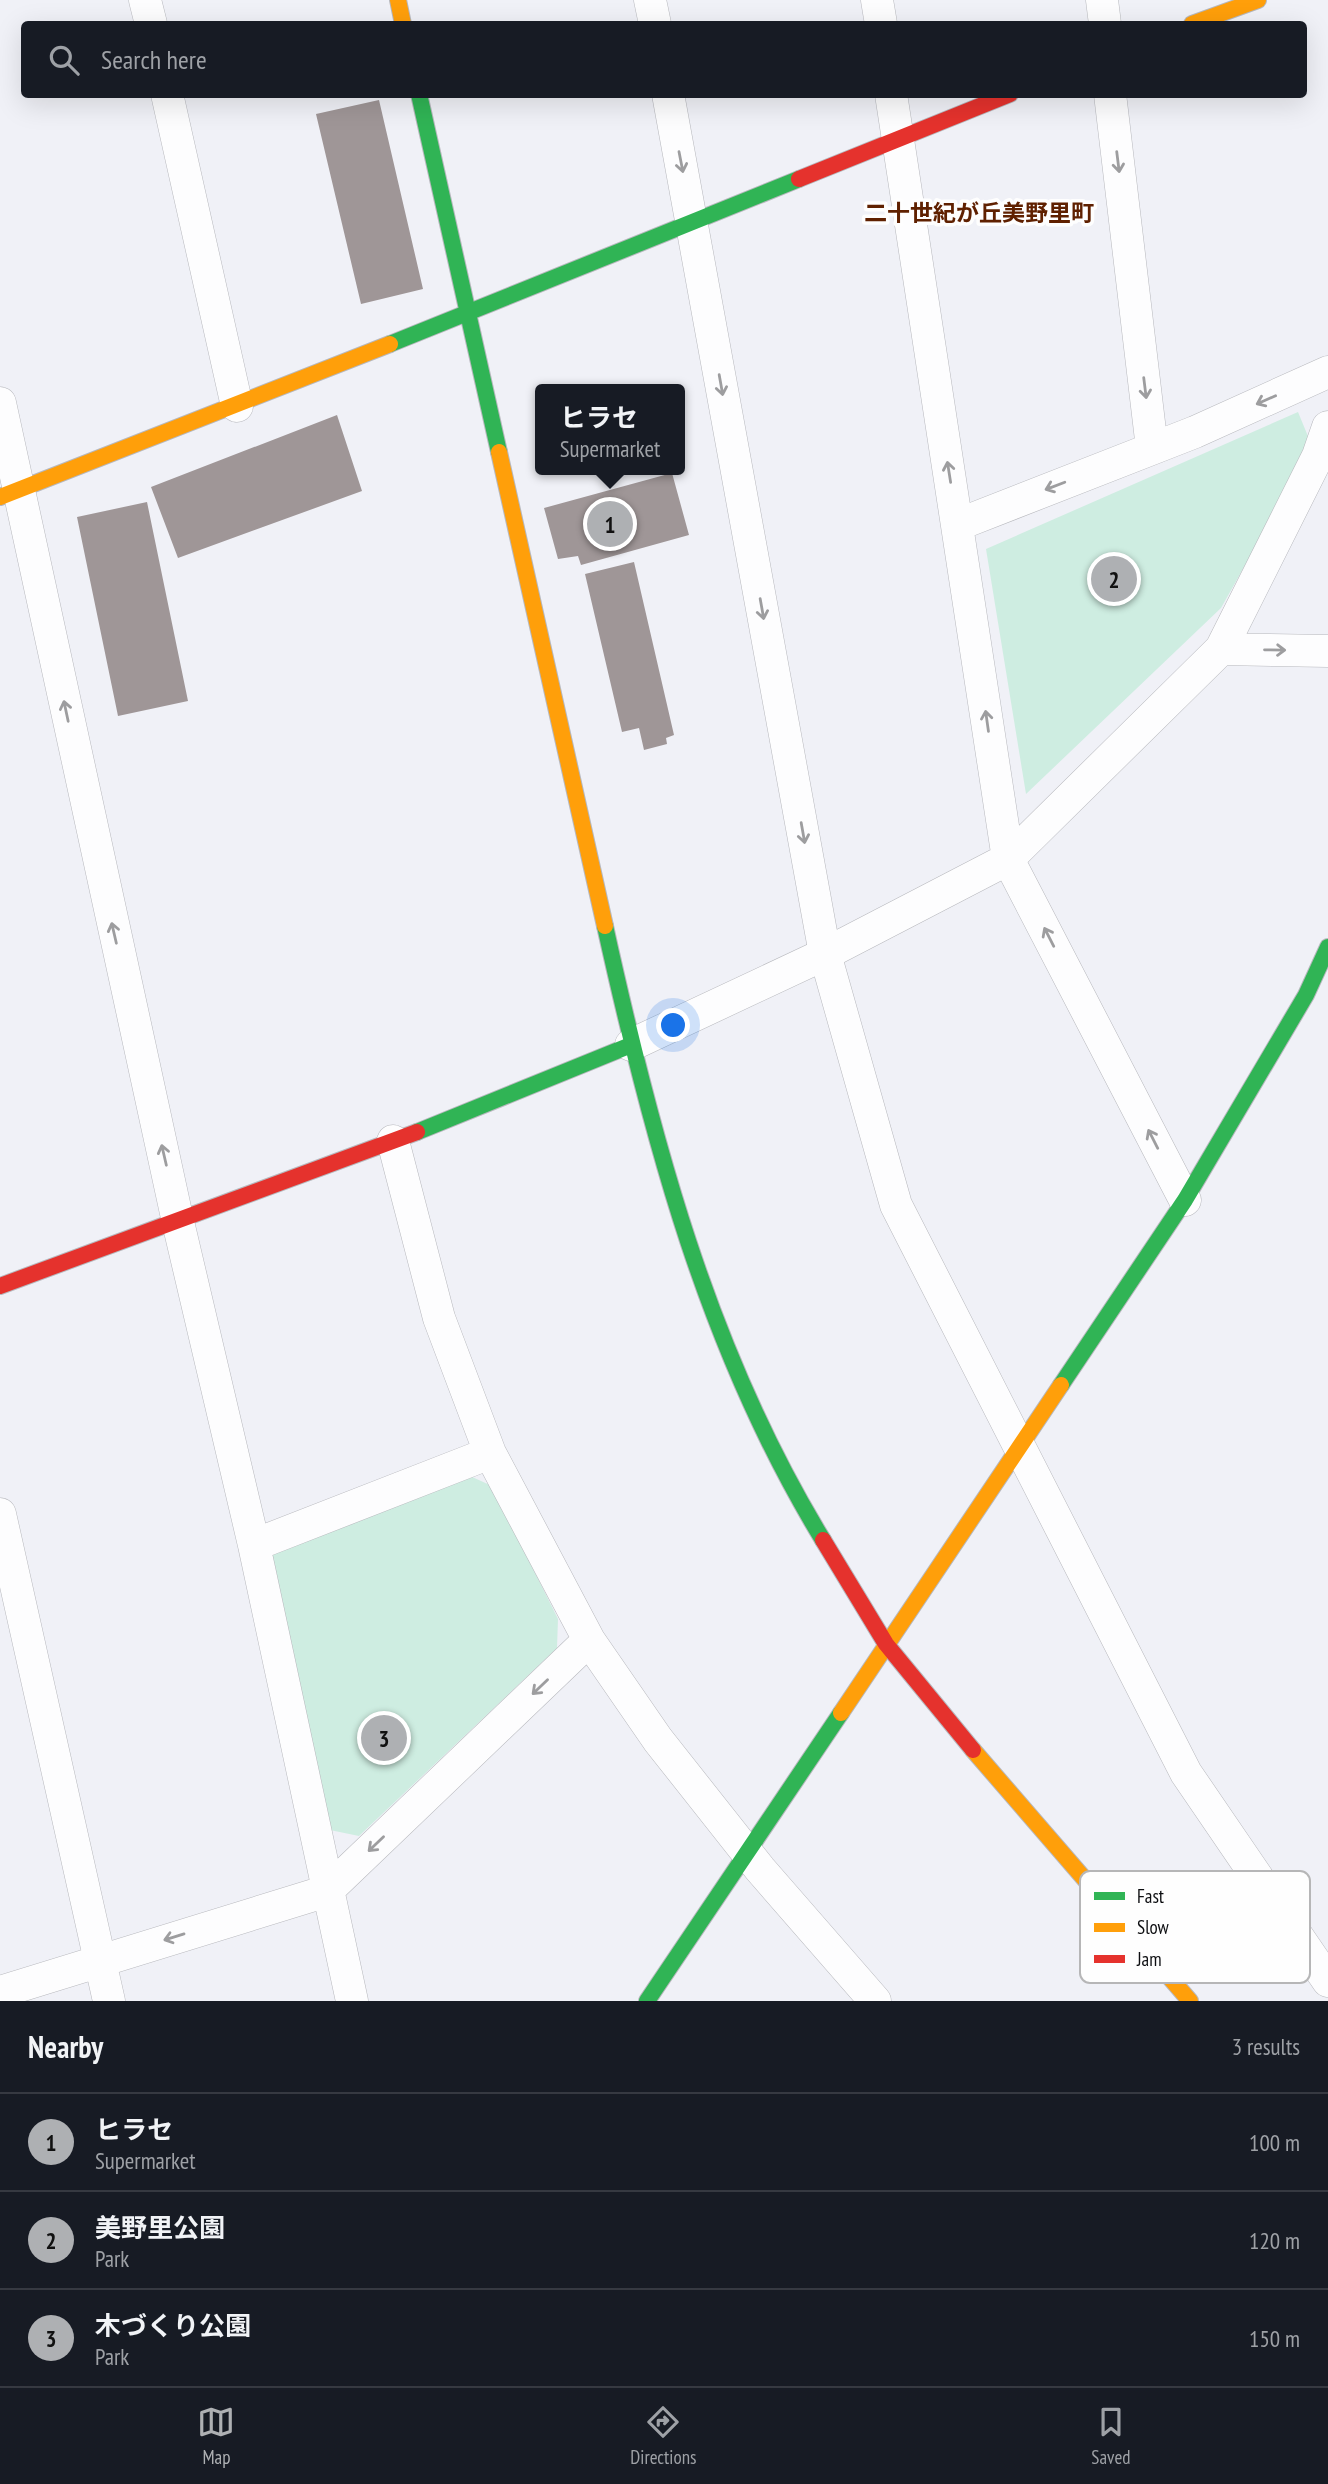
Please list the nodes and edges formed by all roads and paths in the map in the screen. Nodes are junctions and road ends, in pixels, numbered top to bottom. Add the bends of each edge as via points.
1 (145, 0) edge
2 (398, 0) edge
3 (650, 0) edge
4 (877, 0) edge
5 (1102, 0) edge
6 (1258, 0) edge
7 (150, 21) edge
8 (402, 21) edge
9 (654, 21) edge
10 (880, 21) edge
11 (1105, 21) edge
12 (1200, 21) edge
13 (168, 98) edge
14 (420, 98) edge
15 (669, 98) edge
16 (892, 98) edge
17 (1000, 98) edge
18 (1110, 98) edge
19 (897, 139) junction
20 (691, 224) junction
21 (468, 312) junction
22 (1328, 372) edge
23 (0, 403) edge
24 (237, 406) junction
25 (1328, 427) edge
26 (1152, 448) junction
27 (9, 493) edge
28 (957, 525) junction
29 (1221, 649) junction
30 (1328, 651) edge
31 (1008, 859) junction
32 (1328, 947) edge
33 (825, 954) junction
34 (631, 1045) junction
35 (393, 1141) junction
36 (1185, 1200) junction
37 (177, 1222) junction
38 (0, 1286) edge
39 (1020, 1447) junction
40 (490, 1453) junction
41 (0, 1514) edge
42 (254, 1545) junction
43 (589, 1640) junction
44 (886, 1644) junction
45 (747, 1854) junction
46 (1253, 1871) edge
47 (1080, 1875) edge
48 (327, 1891) junction
49 (1310, 1955) edge
50 (100, 1960) junction
51 (1328, 1981) edge
52 (1174, 1983) edge
53 (0, 1992) edge
54 (109, 2001) edge
55 (352, 2001) edge
56 (646, 2001) edge
57 (875, 2001) edge
58 (1190, 2001) edge

1 - 7 street
2 - 8 street
3 - 9 street
4 - 10 street
5 - 11 street
6 - 12 street
13 - 24 street
14 - 21 street
15 -> 20 street
16 - 19 street
17 - 19 street
18 -> 26 street
19 - 20 street
28 -> 19 street
20 - 21 street
20 -> 33 street
21 - 24 street
21 - 34 street
22 -> 26 street
23 - 27 street
24 - 27 street
25 - 29 street via 1318,456
26 -> 28 street
37 -> 27 street
31 -> 28 street
29 -> 30 street
29 - 31 street
31 - 33 street
36 -> 31 street
32 - 36 street via 1306,995
33 - 34 street
33 - 39 street via 896,1205
34 - 35 street
34 - 44 street via 670,1191 717,1326 762,1433
35 - 37 street
35 - 40 street via 439,1318
36 - 39 street
37 - 38 street
37 - 42 street
39 - 44 street
39 - 46 street via 1186,1773
40 - 42 street
40 - 43 street
41 - 50 street
42 - 48 street
43 - 45 street via 658,1740
43 -> 48 street
44 - 45 street
44 - 47 street
45 - 56 street
45 - 57 street
48 -> 50 street
48 - 55 street
49 - 51 street
50 - 53 street
50 - 54 street
52 - 58 street

